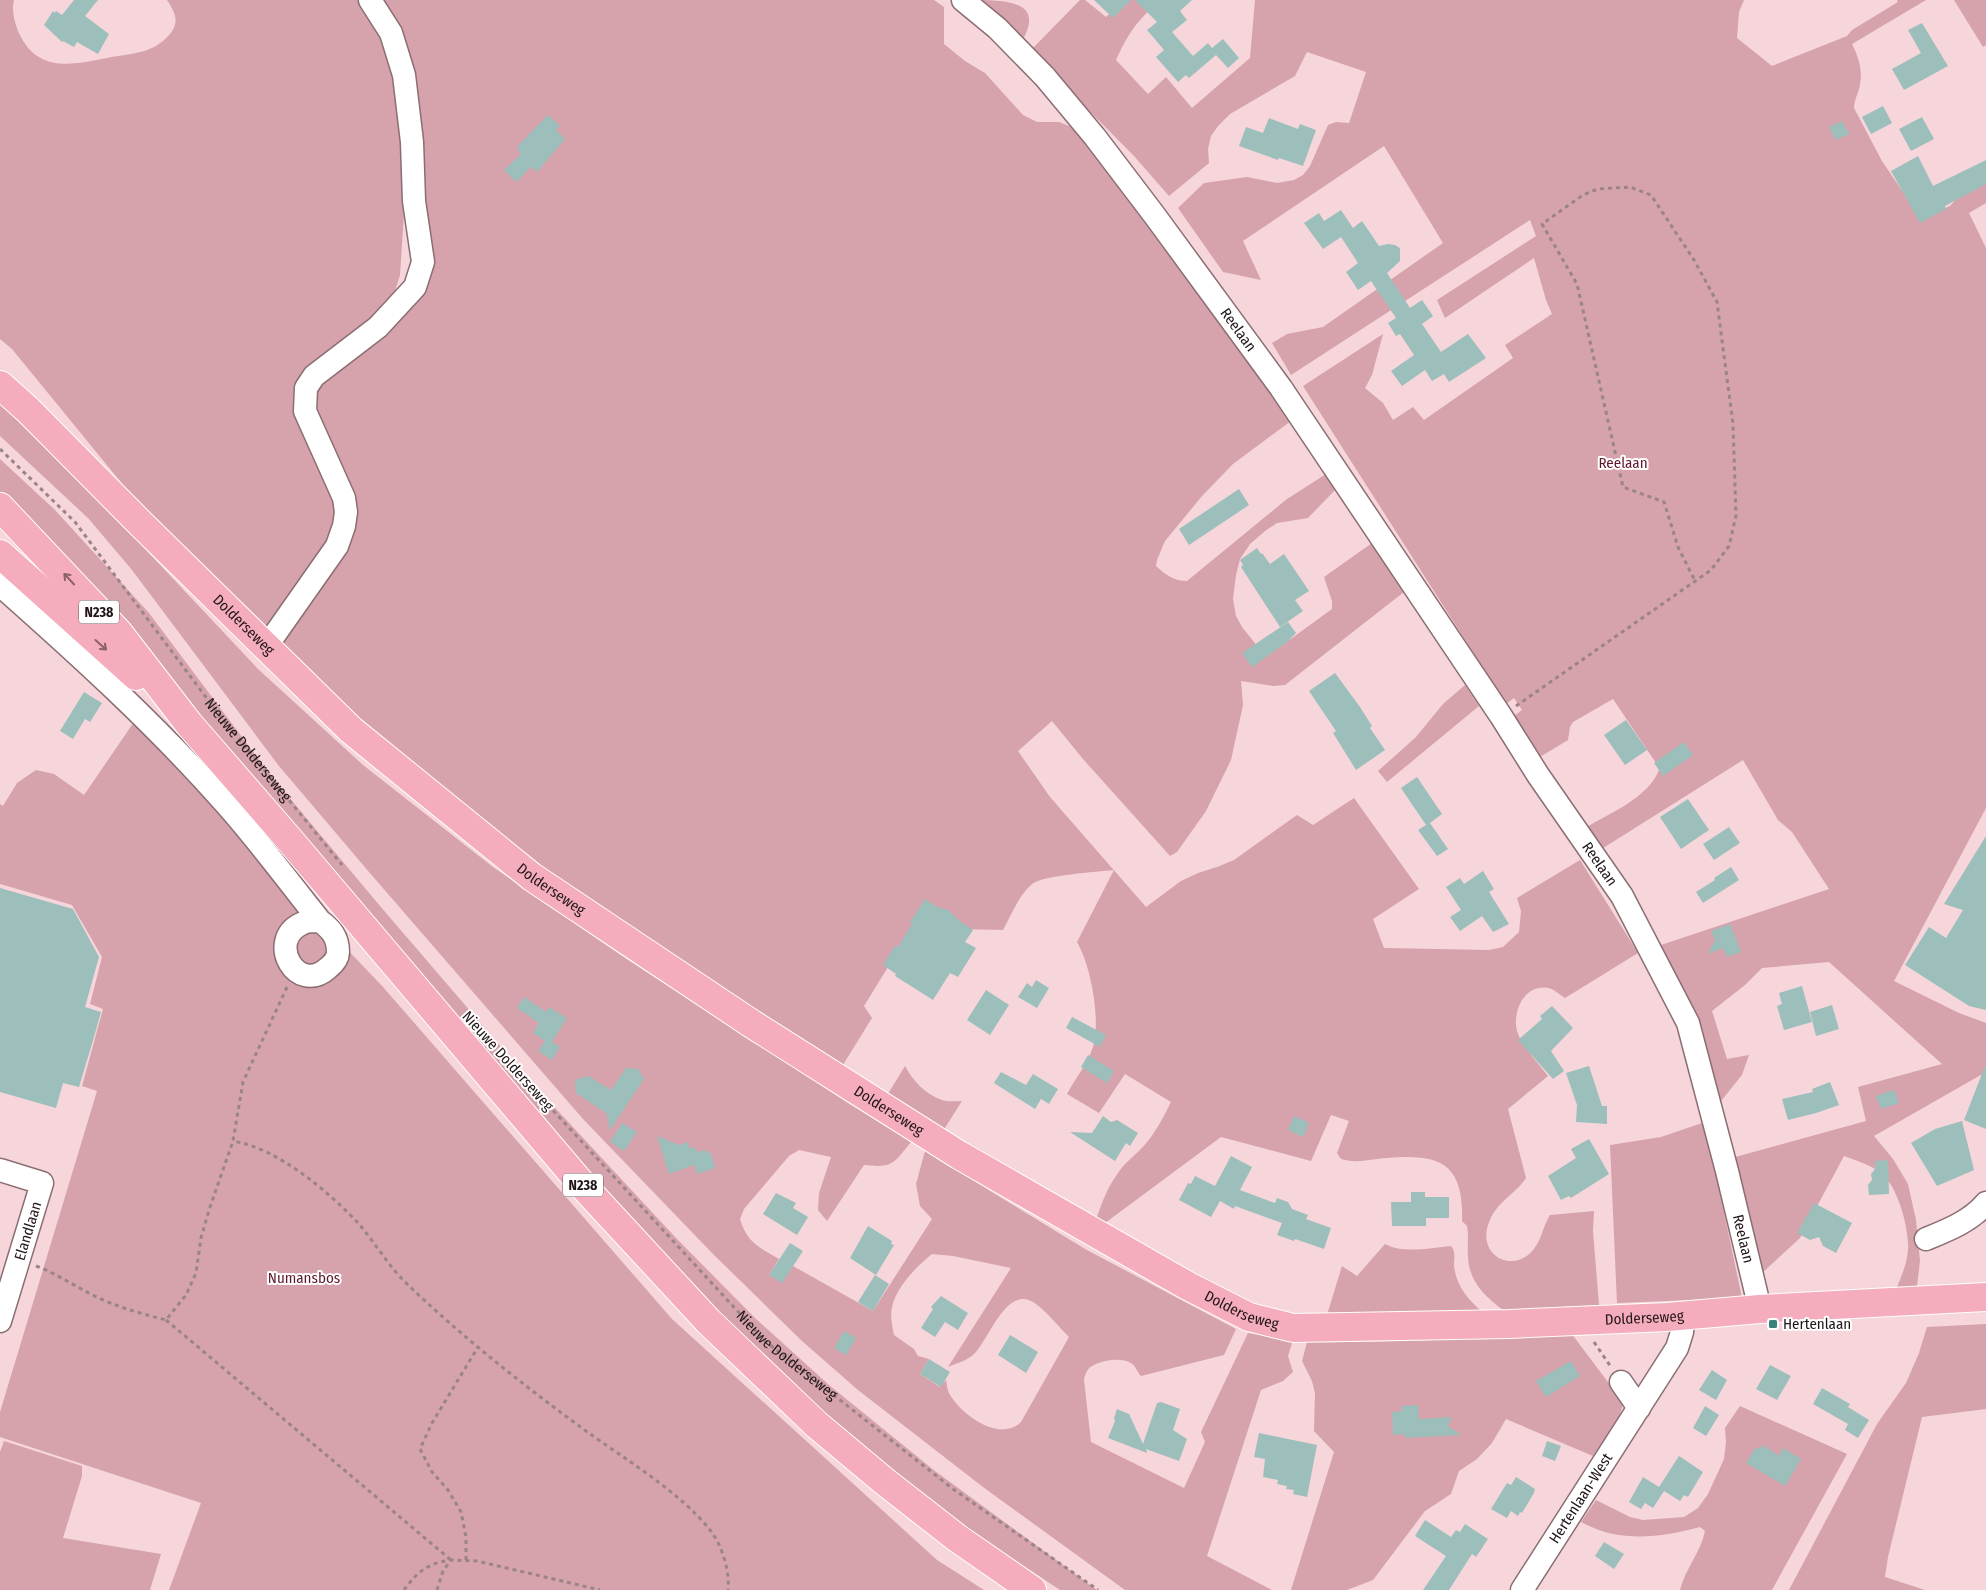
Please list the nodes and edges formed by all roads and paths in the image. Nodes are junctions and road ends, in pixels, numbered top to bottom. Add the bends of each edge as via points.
1 (370, 0) edge
2 (963, 0) edge
3 (0, 385) edge
4 (0, 450) edge
5 (0, 507) edge
6 (0, 554) edge
7 (1695, 581) junction
8 (0, 585) edge
9 (266, 647) junction
10 (1501, 716) junction
11 (189, 724) junction
12 (348, 872) dead end
13 (320, 921) junction
14 (296, 971) junction
15 (519, 1074) dead end
16 (233, 1140) junction
17 (0, 1170) edge
18 (1986, 1202) edge
19 (1926, 1239) dead end
20 (40, 1267) dead end
21 (1986, 1297) edge
22 (1760, 1309) junction
23 (1684, 1316) junction
24 (166, 1320) junction
25 (1579, 1320) junction
26 (0, 1321) edge
27 (478, 1347) junction
28 (1621, 1382) joint
29 (1639, 1408) junction
30 (451, 1560) junction
31 (466, 1560) junction
32 (404, 1590) edge
33 (437, 1590) edge
34 (600, 1590) edge
35 (728, 1590) edge
36 (1032, 1590) edge
37 (1098, 1590) edge
38 (1522, 1590) edge

1 - 9 street via 391,33 404,74 412,142 414,201 423,262 415,286 378,327 314,376 306,388 305,411 344,498 344,526 337,546
2 - 10 street, Reelaan via 1045,77 1155,216 1281,388
3 - 9 main road, Dolderseweg
4 - 12 path, Nieuwe Dolderseweg via 75,522 217,712
11 -> 5 main road, Nieuwe Dolderseweg / N238 via 118,632
6 -> 11 main road, Nieuwe Dolderseweg / N238
7 - 7 path via 1678,547 1664,502 1623,487 1577,284 1542,224 1583,195 1598,190 1630,187 1651,195 1717,302 1733,424 1736,516 1729,546 1712,570
7 - 10 path
8 - 13 street via 155,728 225,803
9 - 25 main road, Dolderseweg via 351,730 532,877 752,1024 959,1154 1188,1286 1250,1317 1293,1328
10 - 22 street, Reelaan via 1622,896 1688,1023
11 - 36 main road, Nieuwe Dolderseweg / N238 via 584,1187 708,1321 817,1425 884,1481 957,1538
13 - 14 street via 302,923 286,941 288,962
13 - 14 street via 335,934 338,954 322,974 306,976
14 - 16 path via 243,1082
15 - 37 path, Nieuwe Dolderseweg via 766,1341 953,1489
16 - 24 path via 209,1210 196,1273 186,1296
16 - 27 path via 294,1166 357,1222 404,1280
17 - 26 street, Elandlaan via 42,1183
18 - 19 street via 1979,1211 1955,1227
20 - 24 path via 98,1298 136,1313
21 - 22 main road, Dolderseweg
22 - 23 main road, Dolderseweg
23 - 25 main road, Dolderseweg
23 - 29 street, Hertenlaan-West via 1677,1348
24 - 30 path
25 - 28 path
27 - 31 path via 420,1449 461,1512
27 - 35 path via 680,1499 711,1531 729,1577
28 - 29 street
29 - 38 street, Hertenlaan-West
30 - 31 path
30 - 32 path via 425,1567
30 - 33 path via 443,1571
31 - 34 path

